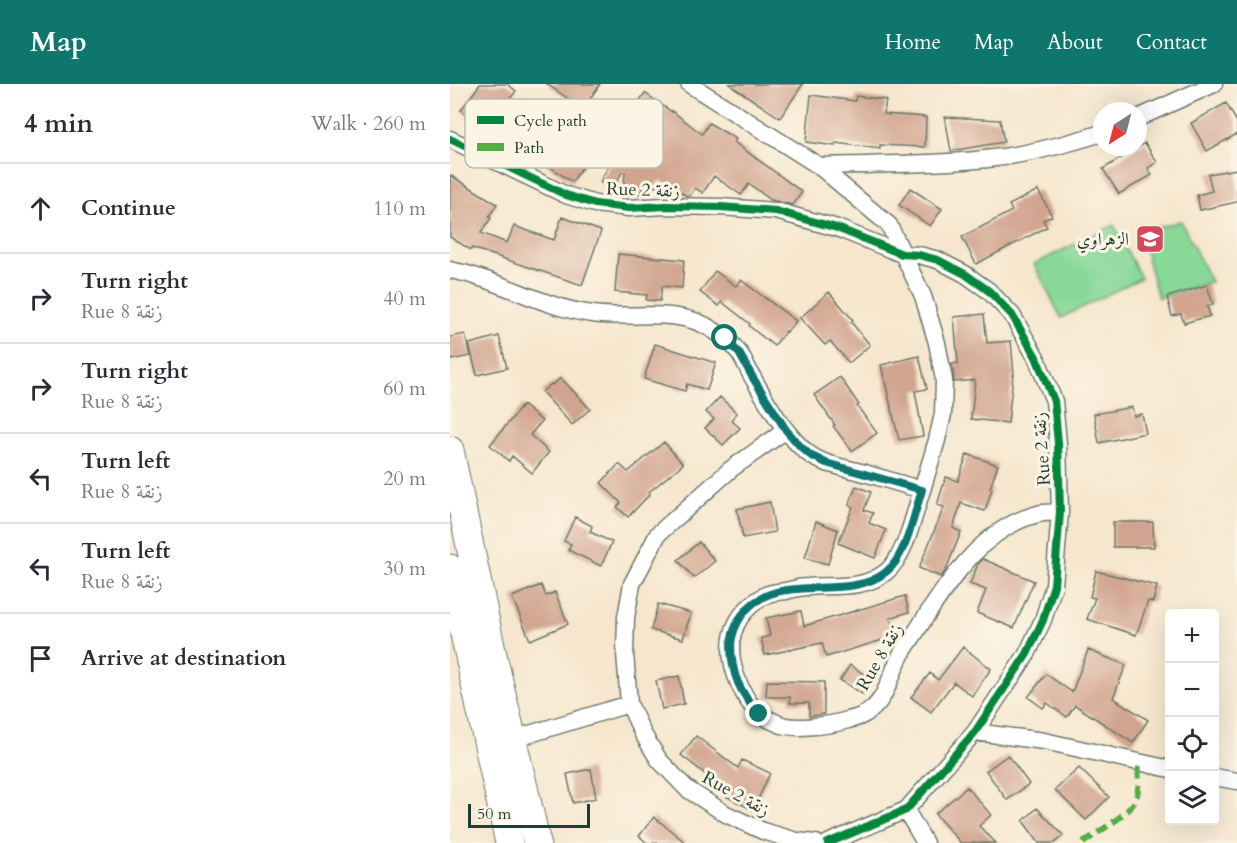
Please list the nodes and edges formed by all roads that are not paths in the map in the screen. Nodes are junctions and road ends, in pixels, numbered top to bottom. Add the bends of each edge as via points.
1 (689, 84) edge
2 (1214, 84) edge
3 (1147, 114) edge
4 (1093, 136) edge
5 (451, 138) edge
6 (465, 145) edge
7 (819, 166) junction
8 (512, 168) edge
9 (902, 254) junction
10 (450, 270) edge
11 (786, 430) junction
12 (450, 450) edge
13 (922, 490) junction
14 (1060, 513) junction
15 (450, 568) edge
16 (629, 704) junction
17 (975, 732) junction
18 (513, 739) junction
19 (1165, 768) edge
20 (1219, 778) edge
21 (1237, 782) edge
22 (906, 810) junction
23 (509, 843) edge
24 (537, 843) edge
25 (816, 843) edge
26 (828, 843) edge
27 (926, 843) edge

1 - 7 street, Rue 8 زنقة
2 - 3 street
4 - 7 street via 1004,157
5 - 6 street, Rue 2 زنقة
7 - 9 street, Rue 8 زنقة via 889,225
8 - 9 street, Rue 2 زنقة via 566,195 595,204 776,211 837,228
9 - 13 street, Rue 8 زنقة via 923,296 938,343 944,380 943,414
9 - 14 street, Rue 2 زنقة via 938,260 964,274 989,291 1012,315 1036,357 1054,401
10 - 11 street via 471,273 593,315 665,315 710,327 739,353
11 - 13 street via 810,455 826,463
11 - 16 street, Rue 2 زنقة via 731,469 658,534 632,584 626,617
12 - 18 main road
13 - 14 street, Rue 8 زنقة via 900,556 885,574 862,584 767,594 748,606 736,624 731,660 746,699 759,714 782,726 811,727 865,715 880,701 901,654 957,572 977,550 1016,522 1040,513
14 - 17 street, Rue 2 زنقة via 1054,585 1043,620 1027,654
15 - 23 main road
16 - 18 street
16 - 25 street, Rue 2 زنقة via 659,760 687,789 726,814 763,831
17 - 19 street via 1044,741
17 - 22 street, Rue 2 زنقة
18 - 24 main road
20 - 21 street
22 - 26 street, Rue 2 زنقة
22 - 27 street

